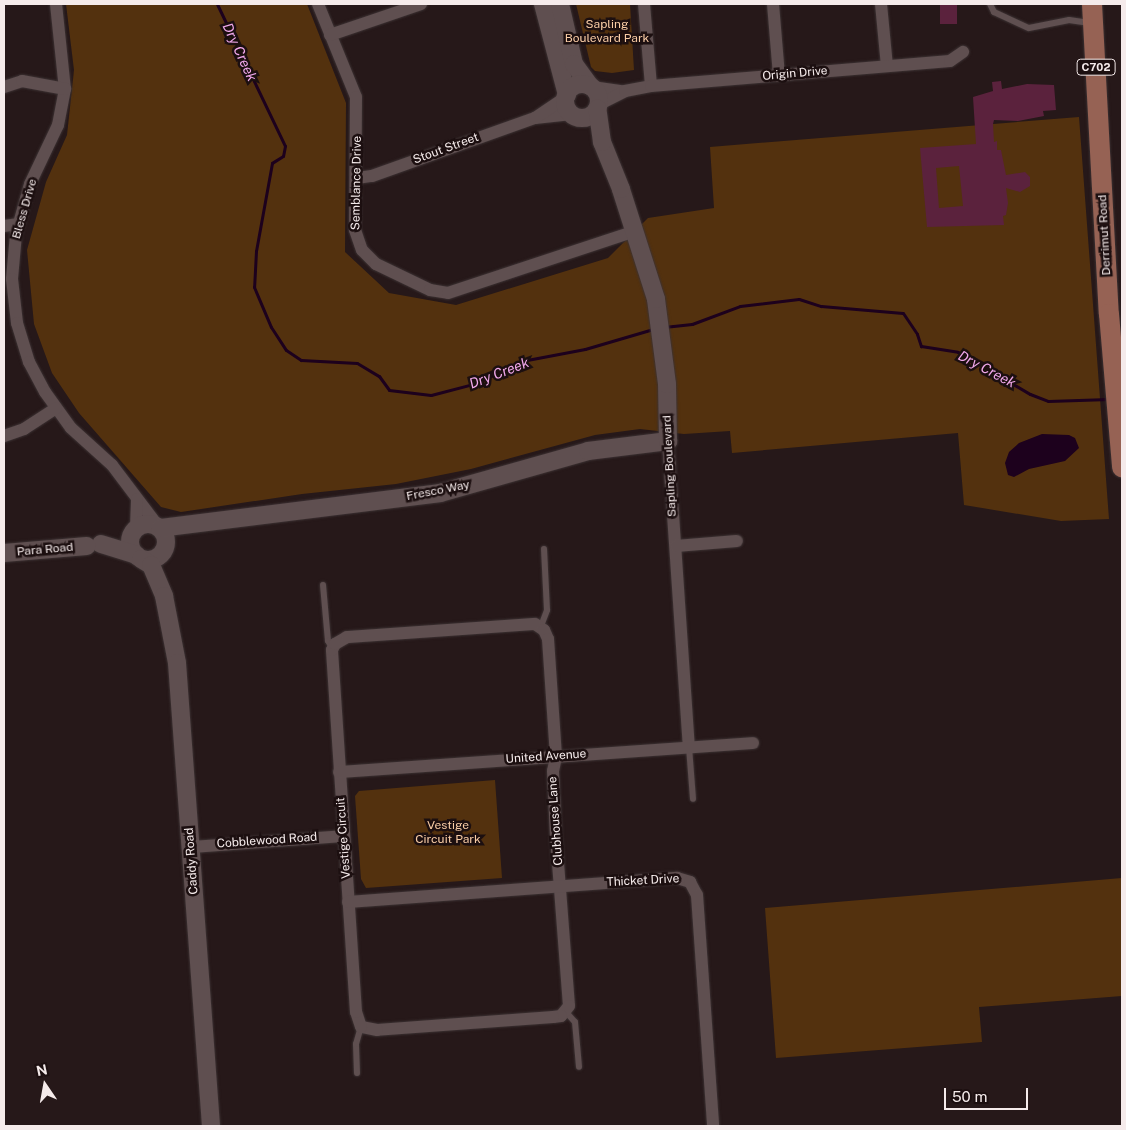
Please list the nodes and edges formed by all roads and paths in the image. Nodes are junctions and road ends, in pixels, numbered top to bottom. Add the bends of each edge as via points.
1 (56, 4) edge
2 (318, 4) edge
3 (421, 4) edge
4 (543, 4) edge
5 (560, 4) edge
6 (644, 4) edge
7 (773, 4) edge
8 (882, 4) edge
9 (990, 4) edge
10 (1093, 14) edge
11 (330, 35) junction
12 (963, 52) dead end
13 (887, 66) junction
14 (779, 75) junction
15 (652, 86) junction
16 (4, 87) edge
17 (591, 87) junction
18 (65, 89) junction
19 (625, 91) junction
20 (566, 96) junction
21 (598, 107) junction
22 (574, 115) junction
23 (535, 118) junction
24 (602, 142) junction
25 (357, 178) junction
26 (19, 224) junction
27 (4, 226) edge
28 (635, 231) junction
29 (56, 408) junction
30 (4, 436) edge
31 (668, 441) junction
32 (1122, 467) edge
33 (137, 499) junction
34 (205, 524) junction
35 (159, 527) junction
36 (135, 530) junction
37 (737, 541) dead end
38 (94, 545) junction
39 (676, 546) junction
40 (544, 549) dead end
41 (165, 550) junction
42 (4, 553) edge
43 (138, 557) junction
44 (323, 584) dead end
45 (164, 596) junction
46 (541, 626) junction
47 (332, 649) junction
48 (753, 743) dead end
49 (690, 747) junction
50 (556, 757) junction
51 (339, 772) junction
52 (693, 799) dead end
53 (344, 836) junction
54 (191, 847) junction
55 (562, 886) junction
56 (348, 902) junction
57 (566, 1012) junction
58 (361, 1027) junction
59 (579, 1067) dead end
60 (357, 1073) dead end
61 (211, 1126) edge
62 (713, 1126) edge

1 - 18 street, Bless Drive
2 - 11 street, Semblance Drive
3 - 11 street
4 - 20 street
5 - 17 street via 574,64
6 - 15 street
7 - 14 street
8 - 13 street
9 - 10 lane via 994,12 1029,28
10 - 32 main road, Derrimut Road / C702 via 1111,336
11 - 25 street, Semblance Drive via 356,97
12 - 13 street, Origin Drive via 950,61
13 - 14 street, Origin Drive
14 - 15 street, Origin Drive
15 - 19 street, Origin Drive
16 - 18 street via 22,82
17 - 19 street, Origin Drive
17 - 20 street via 576,85
17 - 21 street via 597,94
18 - 26 street, Bless Drive via 58,126 30,184
19 - 21 street, Origin Drive
20 - 22 street via 566,105
20 - 23 street, Stout Street
21 - 22 street via 588,116
21 - 24 street, Sapling Boulevard
22 - 23 street, Stout Street
22 - 24 street, Sapling Boulevard
23 - 25 street, Stout Street via 372,176
24 - 28 street, Sapling Boulevard
25 - 28 street, Semblance Drive via 355,230 362,250 376,264 438,293 455,292
26 - 27 street
26 - 29 street, Bless Drive via 12,279 17,323 29,362
28 - 31 street, Sapling Boulevard via 656,299 664,359
29 - 30 street
29 - 33 street, Bless Drive via 71,428 112,466
31 - 34 street, Fresco Way via 588,452 440,493
31 - 39 street, Sapling Boulevard
33 - 35 street, Bless Drive
33 - 36 street
34 - 35 street, Fresco Way
34 - 41 street, Fresco Way via 178,536
35 - 36 street via 146,523
35 - 41 street via 166,537
36 - 38 street via 115,541
36 - 43 street via 130,544
37 - 39 street
38 - 42 street, Para Road
38 - 43 street
39 - 49 street, Sapling Boulevard
40 - 46 lane via 547,610
41 - 43 street via 154,559
41 - 45 street, Caddy Road
43 - 45 street, Caddy Road via 151,565
44 - 47 lane, Vestige Circuit via 328,641
45 - 54 street, Caddy Road via 177,663
46 - 47 street via 511,624 347,637
46 - 50 street via 548,640
47 - 51 street, Vestige Circuit
48 - 49 street, United Avenue
49 - 50 street, United Avenue
49 - 52 lane, Sapling Boulevard
50 - 51 street, United Avenue
50 - 55 street, Clubhouse Lane via 553,771
51 - 53 street, Vestige Circuit
53 - 54 street, Cobblewood Road
53 - 56 street, Vestige Circuit
54 - 61 street, Caddy Road
55 - 56 street, Thicket Drive
55 - 57 street via 570,997
55 - 62 street, Thicket Drive via 677,878 690,882 695,888
56 - 58 street, Vestige Circuit via 356,1012
57 - 58 street via 553,1017 387,1030
57 - 59 lane via 575,1022
58 - 60 lane, Vestige Circuit via 356,1044

